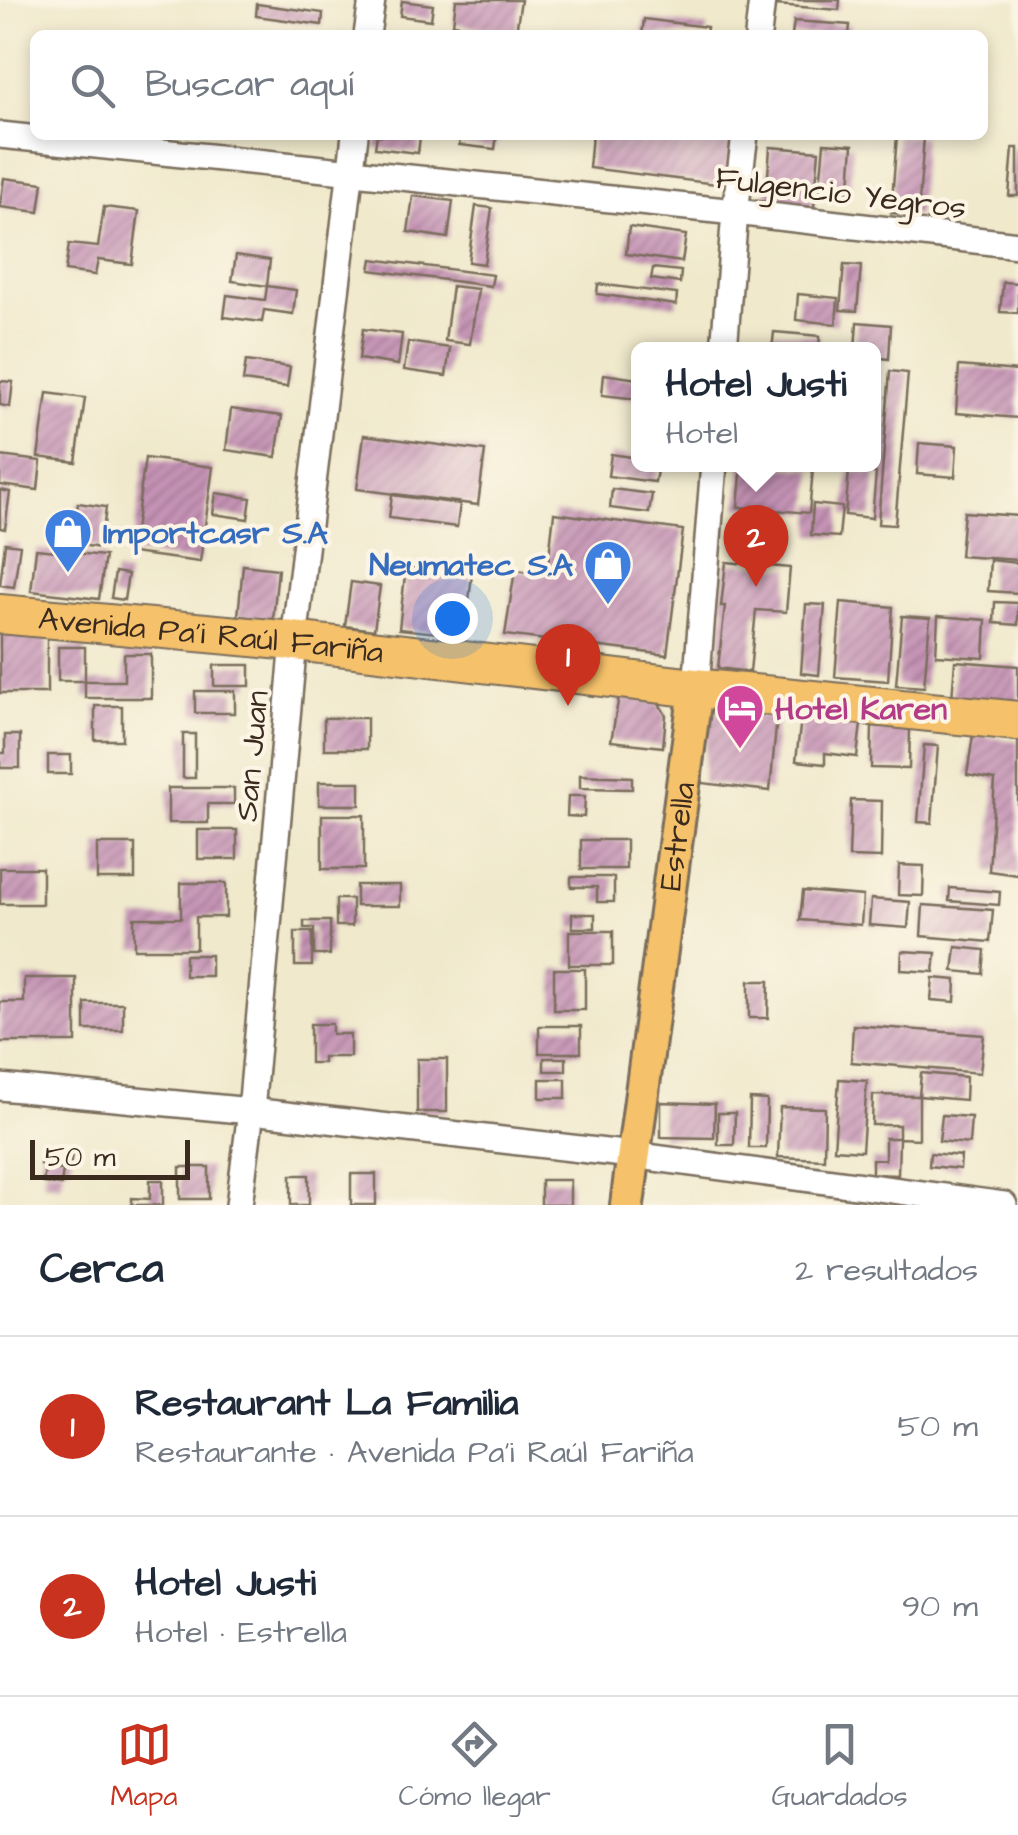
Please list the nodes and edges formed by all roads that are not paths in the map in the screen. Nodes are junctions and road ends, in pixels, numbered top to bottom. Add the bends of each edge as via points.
1 (372, 0) edge
2 (762, 0) edge
3 (368, 30) edge
4 (759, 30) edge
5 (0, 135) edge
6 (30, 138) edge
7 (47, 140) edge
8 (354, 140) edge
9 (744, 140) edge
10 (350, 172) junction
11 (735, 212) junction
12 (1018, 246) edge
13 (725, 342) edge
14 (713, 472) edge
15 (0, 614) edge
16 (294, 641) junction
17 (696, 688) junction
18 (1018, 721) edge
19 (0, 1087) edge
20 (251, 1112) junction
21 (632, 1155) junction
22 (239, 1205) edge
23 (627, 1205) edge
24 (1004, 1205) edge

1 - 3 street
2 - 4 street
5 - 6 street, Fulgencio Yegros
7 - 10 street, Fulgencio Yegros
8 - 10 street, San Juan
9 - 11 street
10 - 11 street, Fulgencio Yegros
10 - 16 street, San Juan
11 - 12 street, Fulgencio Yegros
11 - 13 street
14 - 17 street, Estrella
15 - 16 highway, Avenida Pa'i Raúl Fariña
16 - 17 highway, Avenida Pa'i Raúl Fariña
16 - 20 street, San Juan
17 - 18 highway, Avenida Pa'i Raúl Fariña
17 - 21 main road, Estrella
19 - 20 street
20 - 21 street
20 - 22 street, San Juan
21 - 23 main road, Estrella
21 - 24 street

